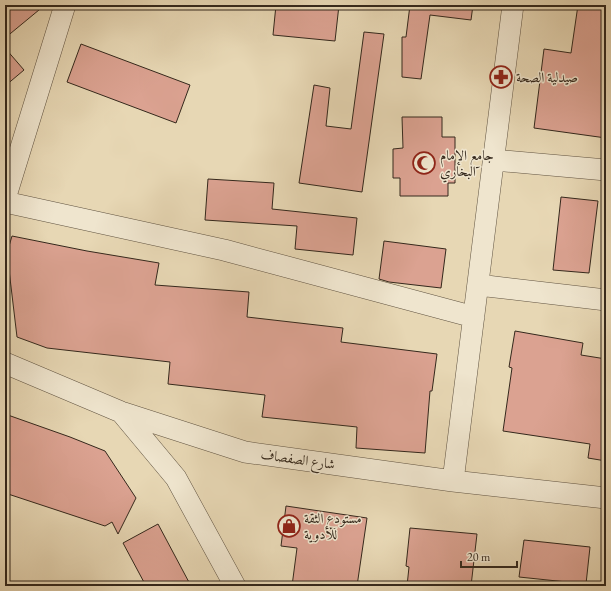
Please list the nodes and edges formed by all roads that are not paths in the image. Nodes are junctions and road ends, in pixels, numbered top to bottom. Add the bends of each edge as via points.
1 (65, 5) edge
2 (513, 5) edge
3 (493, 160) junction
4 (606, 170) edge
5 (5, 201) edge
6 (478, 285) junction
7 (606, 300) edge
8 (474, 317) junction
9 (5, 363) edge
10 (121, 412) junction
11 (453, 481) junction
12 (606, 498) edge
13 (235, 586) edge

1 - 5 street
2 - 3 street
3 - 4 street
3 - 6 street
5 - 8 street via 224,250
6 - 7 street
6 - 8 street
8 - 11 street
9 - 10 street, شارع الصفصاف
10 - 11 street, شارع الصفصاف via 245,452
10 - 13 street via 176,478
11 - 12 street, شارع الصفصاف

